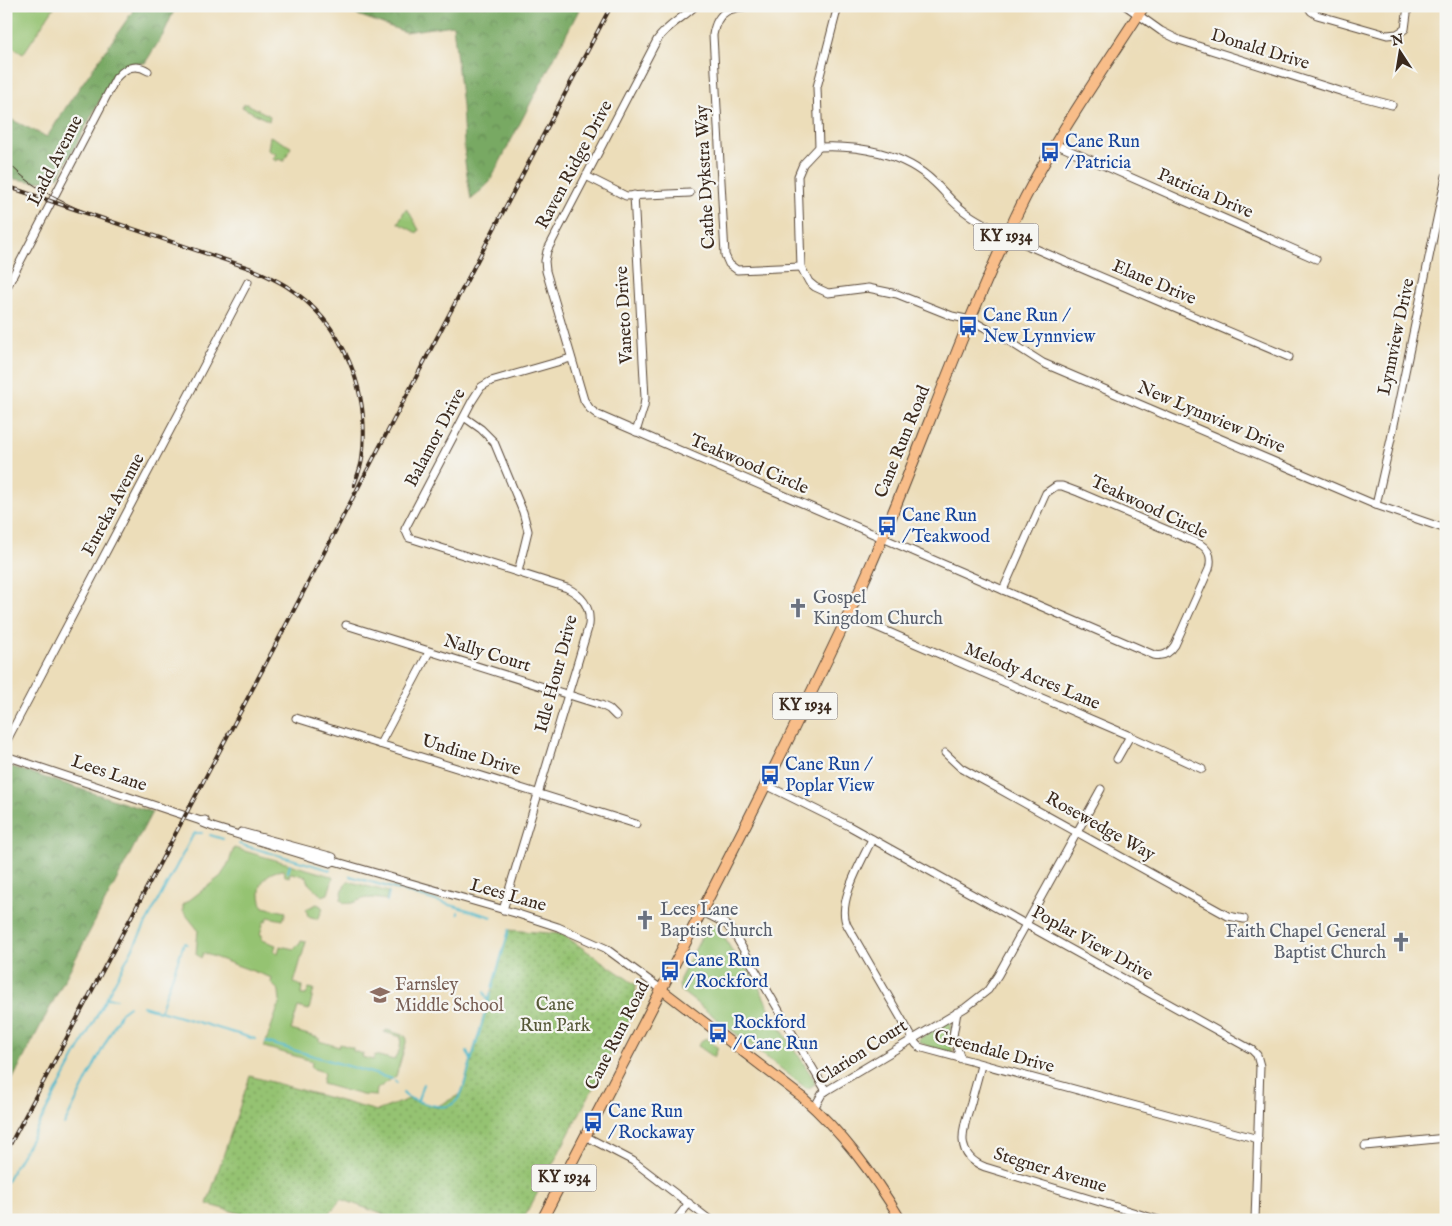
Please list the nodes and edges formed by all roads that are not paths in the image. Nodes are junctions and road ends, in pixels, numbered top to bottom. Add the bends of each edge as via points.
1 (695, 6) edge
2 (756, 6) edge
3 (774, 6) edge
4 (838, 6) edge
5 (1126, 6) edge
6 (1308, 6) edge
7 (1408, 6) edge
8 (1141, 11) edge
9 (148, 71) dead end
10 (1392, 105) dead end
11 (1055, 144) junction
12 (819, 148) junction
13 (586, 176) junction
14 (1446, 176) edge
15 (690, 193) dead end
16 (634, 195) junction
17 (1007, 236) junction
18 (1316, 259) dead end
19 (801, 267) junction
20 (248, 282) dead end
21 (6, 289) edge
22 (971, 320) junction
23 (1289, 357) dead end
24 (571, 358) junction
25 (464, 417) junction
26 (636, 432) junction
27 (1376, 505) junction
28 (1446, 529) edge
29 (407, 534) joint
30 (881, 538) junction
31 (518, 572) junction
32 (1003, 590) junction
33 (849, 615) junction
34 (346, 626) dead end
35 (429, 652) junction
36 (568, 695) junction
37 (616, 716) dead end
38 (296, 718) dead end
39 (1130, 736) junction
40 (6, 742) edge
41 (380, 744) junction
42 (945, 753) dead end
43 (6, 756) edge
44 (1116, 760) dead end
45 (1202, 769) dead end
46 (766, 785) junction
47 (1101, 789) dead end
48 (539, 793) junction
49 (636, 824) dead end
50 (1077, 832) junction
51 (872, 839) junction
52 (503, 910) junction
53 (701, 911) junction
54 (1244, 919) dead end
55 (1026, 925) junction
56 (660, 989) junction
57 (958, 1012) junction
58 (913, 1038) junction
59 (961, 1059) junction
60 (981, 1065) junction
61 (826, 1091) junction
62 (814, 1108) junction
63 (585, 1136) junction
64 (1446, 1138) edge
65 (1258, 1139) junction
66 (1365, 1146) dead end
67 (689, 1203) junction
68 (542, 1220) edge
69 (676, 1220) edge
70 (710, 1220) edge
71 (901, 1220) edge
72 (1159, 1220) edge
73 (1255, 1220) edge

1 - 13 street, Raven Ridge Drive via 657,40
2 - 3 street, Cathe Dykstra Way
2 - 19 street, Cathe Dykstra Way via 728,10 716,21 712,35 725,255 737,270
4 - 12 street via 817,87
5 - 8 street, Donald Drive
6 - 7 street via 1317,15 1387,35 1404,29
8 - 10 street, Donald Drive via 1161,31 1179,40
8 - 11 highway, Cane Run Road / KY 1934
9 - 21 street, Ladd Avenue via 131,67 116,78
11 - 17 highway, Cane Run Road / KY 1934
11 - 18 street, Patricia Drive
12 - 17 street via 876,151 914,167 934,182 954,204
12 - 19 street via 803,164 798,176
13 - 16 street via 626,196
13 - 24 street, Raven Ridge Drive via 545,258
14 - 27 street, Lynnview Drive
15 - 16 street
16 - 26 street, Vaneto Drive via 645,398
17 - 22 highway, Cane Run Road / KY 1934
17 - 23 street, Elane Drive
19 - 22 street, New Lynnview Drive via 809,282 821,291 880,290
20 - 40 street, Eureka Avenue
22 - 27 street, New Lynnview Drive via 1043,363
22 - 30 highway, Cane Run Road / KY 1934
24 - 25 street, Balamor Drive via 487,383 476,394
24 - 26 street, Teakwood Circle via 580,391 590,409
25 - 29 street, Balamor Drive via 407,524
25 - 31 street via 494,442 523,512 528,531
26 - 30 street, Teakwood Circle
27 - 28 street, New Lynnview Drive
29 - 31 street, Idle Hour Drive via 409,538
30 - 32 street, Teakwood Circle
30 - 33 highway, Cane Run Road / KY 1934
31 - 36 street, Idle Hour Drive via 567,588 579,595 587,607 589,625
32 - 32 street, Teakwood Circle via 1046,493 1056,486 1078,492 1200,544 1208,551 1211,560 1175,645 1164,655 1154,655
33 - 39 street, Melody Acres Lane
33 - 46 highway, Cane Run Road / KY 1934
34 - 35 street, Nally Court
35 - 36 street, Nally Court
35 - 41 street
36 - 37 street, Nally Court via 601,705
36 - 48 street, Idle Hour Drive
38 - 41 street, Undine Drive
39 - 44 street
39 - 45 street, Melody Acres Lane
41 - 48 street, Undine Drive
42 - 50 street, Rosewedge Way via 960,768
43 - 52 street, Lees Lane via 283,850 330,863 334,861
46 - 51 street, Poplar View Drive
46 - 53 highway, Cane Run Road / KY 1934
47 - 50 street, Clarion Court
48 - 49 street, Undine Drive
48 - 52 street, Idle Hour Drive
50 - 54 street, Rosewedge Way via 1228,916
50 - 55 street, Clarion Court
51 - 55 street, Poplar View Drive
51 - 58 street, Greendale Drive via 848,893 844,916
52 - 56 street, Lees Lane via 558,927 604,948
53 - 56 highway, Cane Run Road / KY 1934
53 - 61 street via 726,924 736,937
55 - 57 street, Clarion Court via 988,990
55 - 65 street, Poplar View Drive via 1252,1050 1260,1066
56 - 62 main road
56 - 63 highway, Cane Run Road / KY 1934
57 - 58 street, Clarion Court
57 - 59 street via 953,1036
58 - 59 street, Greendale Drive via 919,1047
58 - 61 street, Clarion Court
59 - 60 street, Greendale Drive
60 - 65 street, Greendale Drive
60 - 72 street, Stegner Avenue via 963,1130 964,1147 973,1161
61 - 62 street, Clarion Court
62 - 71 main road via 862,1160
63 - 67 street via 632,1161
63 - 68 highway, Cane Run Road / KY 1934
64 - 66 street
65 - 73 street, Poplar View Drive
67 - 69 street
67 - 70 street

